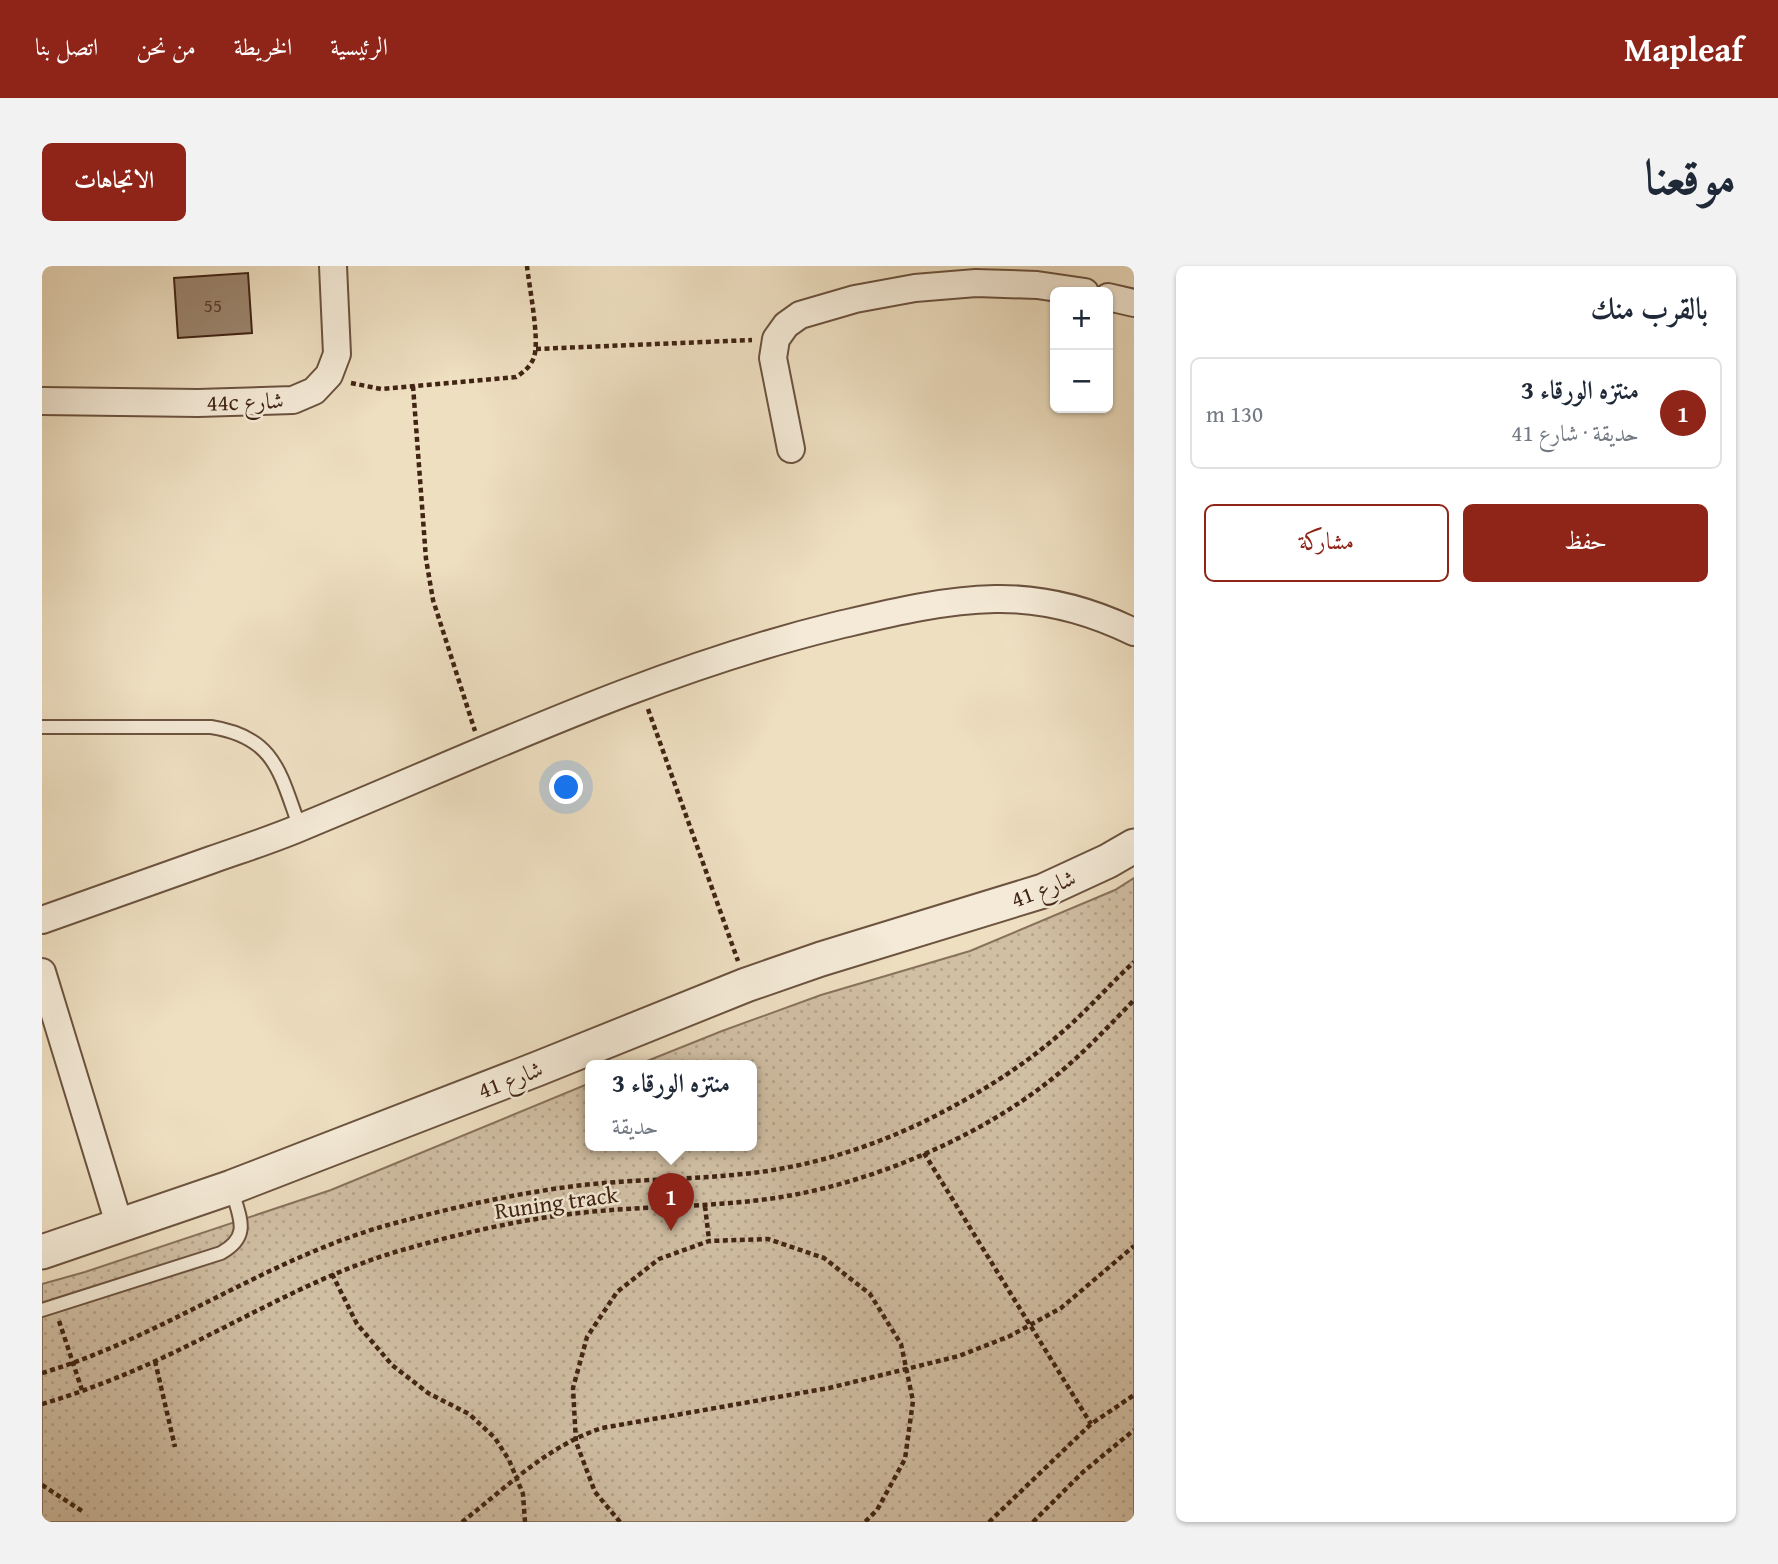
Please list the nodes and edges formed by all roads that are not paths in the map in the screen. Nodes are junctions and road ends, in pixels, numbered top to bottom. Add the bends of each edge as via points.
1 (333, 266) edge
2 (1051, 287) edge
3 (1113, 298) edge
4 (1134, 303) edge
5 (42, 401) edge
6 (792, 449) dead end
7 (1134, 632) edge
8 (42, 727) edge
9 (300, 828) junction
10 (1134, 846) edge
11 (42, 920) edge
12 (42, 972) edge
13 (232, 1187) junction
14 (120, 1227) junction
15 (42, 1252) edge
16 (48, 1308) edge

1 - 5 street, 44c شارع via 337,354 329,375 314,391 293,400
2 - 6 street via 976,283 915,288 800,315 776,340 773,358
3 - 4 street
7 - 9 street via 1103,617 1050,603 995,599 864,619 788,637 639,686
8 - 9 lane via 233,730 269,755
9 - 11 street
10 - 13 street, شارع 41 via 1044,891 746,985
12 - 14 street
13 - 14 street, شارع 41
13 - 16 lane via 242,1230 233,1247
14 - 15 street, شارع 41

